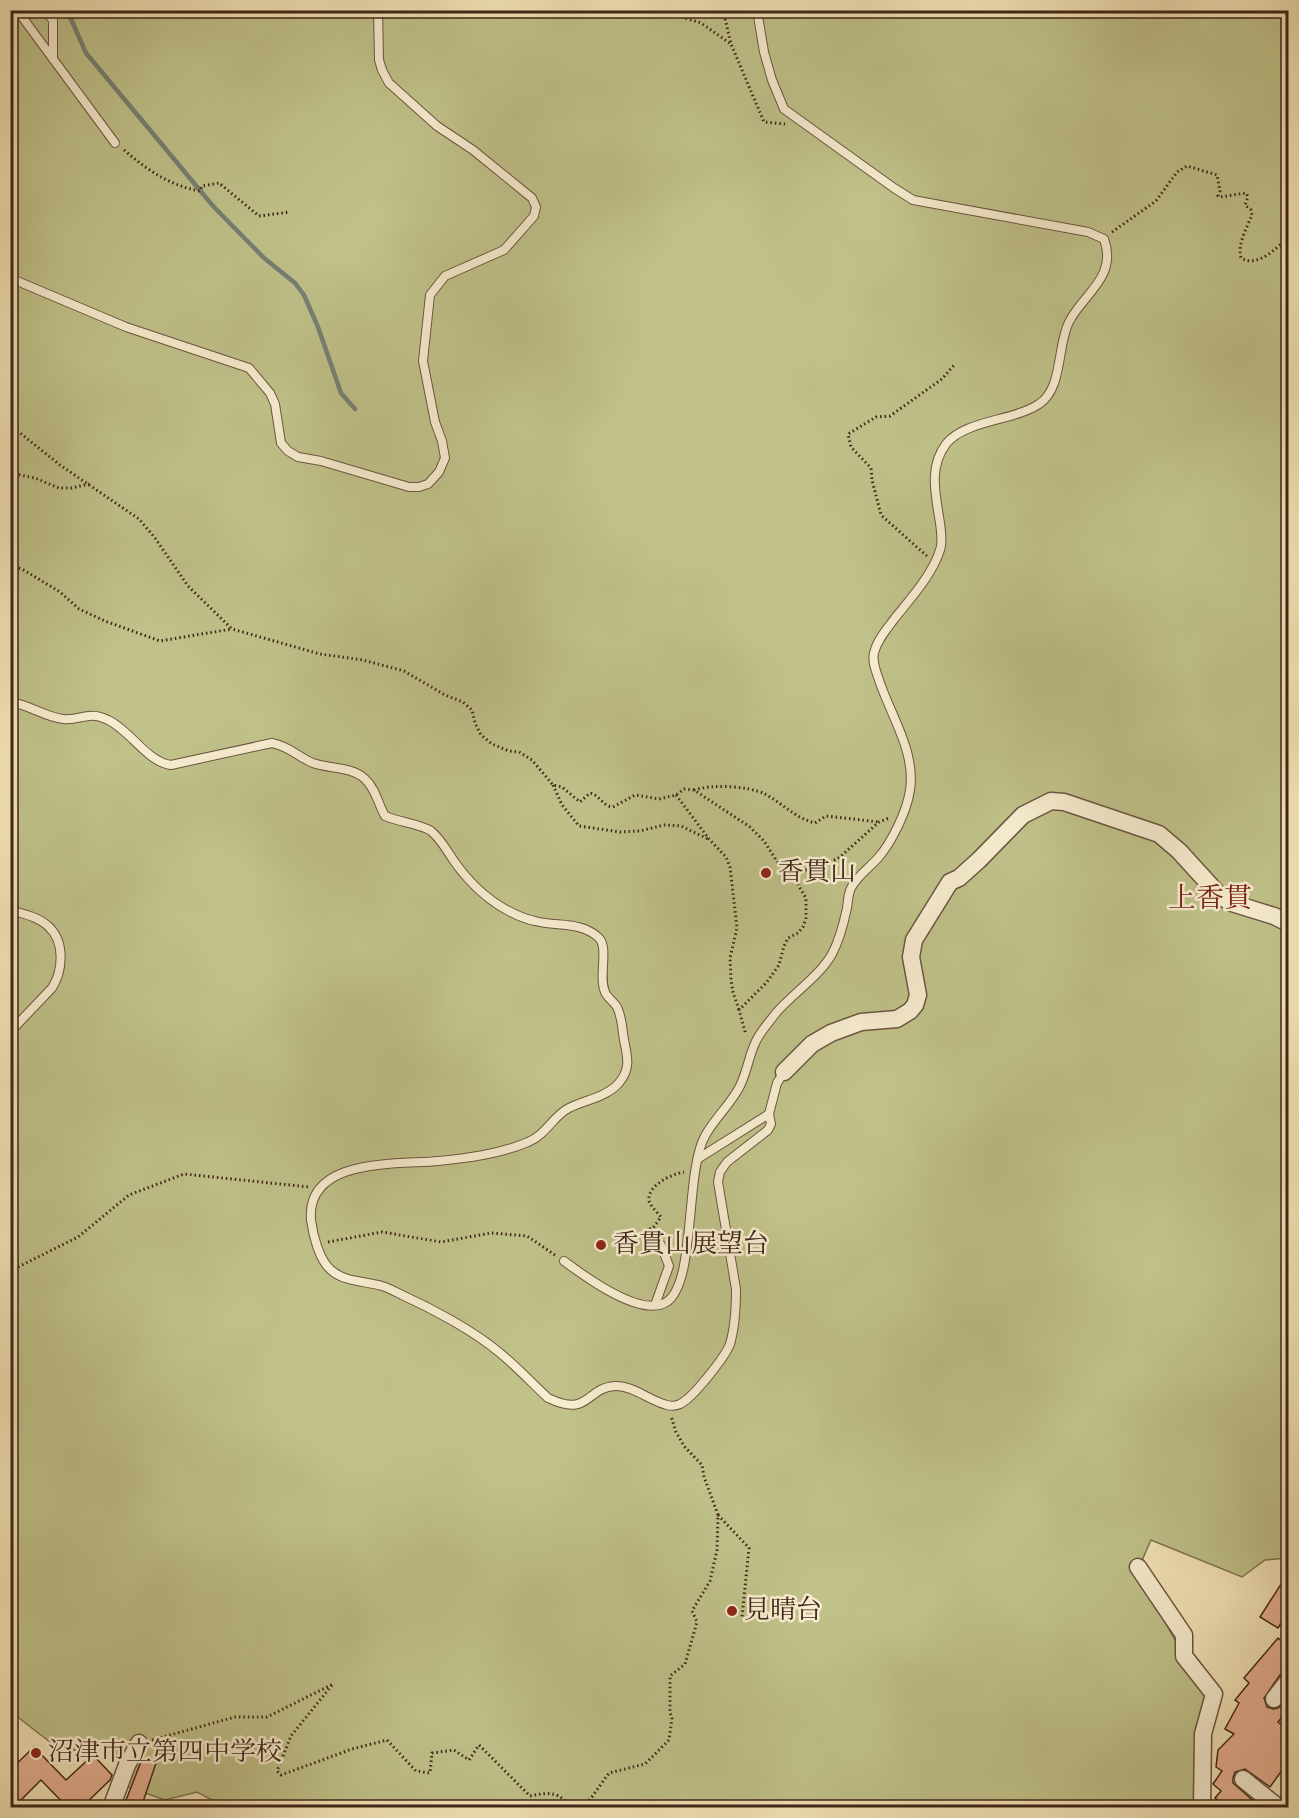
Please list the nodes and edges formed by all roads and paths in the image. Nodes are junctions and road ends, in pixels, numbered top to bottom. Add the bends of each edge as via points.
1 (16, 10) edge
2 (44, 10) edge
3 (378, 10) edge
4 (601, 10) edge
5 (637, 10) edge
6 (660, 10) edge
7 (723, 10) edge
8 (757, 10) edge
9 (731, 44) junction
10 (53, 59) junction
11 (808, 126) junction
12 (115, 142) joint
13 (290, 212) dead end
14 (1288, 238) edge
15 (1104, 239) junction
16 (10, 278) edge
17 (955, 364) dead end
18 (10, 425) edge
19 (10, 473) edge
20 (89, 484) junction
21 (935, 563) junction
22 (10, 566) edge
23 (232, 629) junction
24 (10, 702) edge
25 (554, 785) junction
26 (694, 790) junction
27 (676, 795) junction
28 (903, 813) junction
29 (879, 822) junction
30 (709, 839) junction
31 (793, 873) junction
32 (10, 910) edge
33 (1288, 923) edge
34 (739, 1010) junction
35 (10, 1032) edge
36 (755, 1043) junction
37 (784, 1072) joint
38 (769, 1114) junction
39 (699, 1158) junction
40 (694, 1177) junction
41 (320, 1188) junction
42 (645, 1230) dead end
43 (652, 1243) dead end
44 (317, 1244) junction
45 (564, 1261) joint
46 (10, 1271) edge
47 (655, 1305) junction
48 (668, 1405) junction
49 (718, 1515) junction
50 (1138, 1567) dead end
51 (742, 1617) dead end
52 (1288, 1681) edge
53 (1275, 1699) dead end
54 (139, 1743) joint
55 (1243, 1779) dead end
56 (111, 1808) edge
57 (572, 1808) edge
58 (584, 1808) edge
59 (1202, 1808) edge
60 (1279, 1808) edge

1 - 10 lane
2 - 10 lane via 53,20
3 - 16 lane via 379,60 389,83 437,126 532,198 536,207 534,216 504,250 445,276 430,295 423,361 445,458 440,472 428,484 409,487 298,457 281,442 275,404 249,368 126,327
4 - 5 path via 616,18
6 - 9 path via 701,23
7 - 9 path
8 - 11 lane via 764,52 784,109
9 - 11 path via 764,122
10 - 12 lane
11 - 15 lane via 913,200 1088,232
12 - 13 path via 144,166 182,188 200,190 202,186 219,183 260,216
14 - 15 path via 1257,260 1241,258 1241,243 1252,215 1245,205 1246,193 1220,197 1217,175 1187,166 1177,172 1156,201
15 - 21 lane via 1107,262 1096,286 1069,320 1054,386 1047,397 1041,404 952,437 944,447 935,469 942,546
17 - 21 path via 942,380 890,416 876,417 848,434 851,447 871,468 881,515
18 - 20 path
19 - 20 path via 59,488
20 - 23 path via 139,519 188,586
21 - 28 lane via 880,638 874,654 883,693 906,748 910,769 910,789
22 - 23 path via 60,591 79,609 160,641
23 - 25 path via 320,654 404,671 463,702 472,710 481,735 492,744 532,760
24 - 41 lane via 65,719 92,714 105,718 165,764 272,743 287,746 314,764 354,772 373,789 385,816 429,829 479,892 537,922 567,924 586,930 601,941 601,979 618,1008 628,1053 627,1067 617,1086 559,1114 529,1142 478,1156 358,1167
25 - 27 path via 579,802 591,793 609,807 635,795 659,799
25 - 30 path via 562,805 579,826 620,832 681,826
26 - 27 path via 684,789
26 - 29 path via 705,786 764,793 797,816 815,823 826,816
26 - 31 path via 750,827 778,863
27 - 30 path
28 - 29 path
28 - 36 lane via 883,851 850,890 832,954 777,1011
29 - 31 path via 820,868
30 - 34 path via 730,867 737,928 730,958 731,980
31 - 34 path via 806,898 803,927 788,938 768,982
32 - 35 lane via 40,920 50,928 58,940 61,959 52,988
33 - 37 street via 1220,896 1159,834 1051,801 1023,815 979,860 950,882 933,907 914,940 911,957 918,995 910,1011 897,1018 861,1022 831,1033 812,1044
34 - 36 path via 745,1034
36 - 39 lane via 739,1088 705,1136
37 - 38 lane
38 - 39 lane
38 - 48 lane via 768,1130 727,1162 718,1182 736,1289 729,1344 687,1399
39 - 40 lane
40 - 42 path via 684,1172 670,1175 654,1188 649,1199 660,1217
40 - 47 lane via 679,1282 667,1302
41 - 44 lane via 312,1209
41 - 46 path via 184,1174 129,1195 78,1237
43 - 47 lane via 661,1245 669,1266
44 - 45 path via 382,1232 441,1242 491,1233 527,1236
44 - 48 lane via 333,1272 398,1293 478,1337 554,1401 574,1406 599,1391 617,1386
45 - 47 lane via 612,1292 641,1304
48 - 49 path via 676,1432 702,1465
49 - 51 path via 749,1548
49 - 58 path via 717,1550 710,1581 692,1611 697,1622 685,1664 670,1676 669,1740 645,1764 609,1773
50 - 59 street via 1184,1635 1184,1656 1214,1694 1203,1734
52 - 53 street
54 - 56 street
54 - 57 path via 235,1717 267,1717 333,1683 291,1736 277,1771 281,1775 387,1740 416,1771 430,1773 432,1753 454,1750 469,1760 479,1745 530,1796 550,1792 565,1799
55 - 60 street

